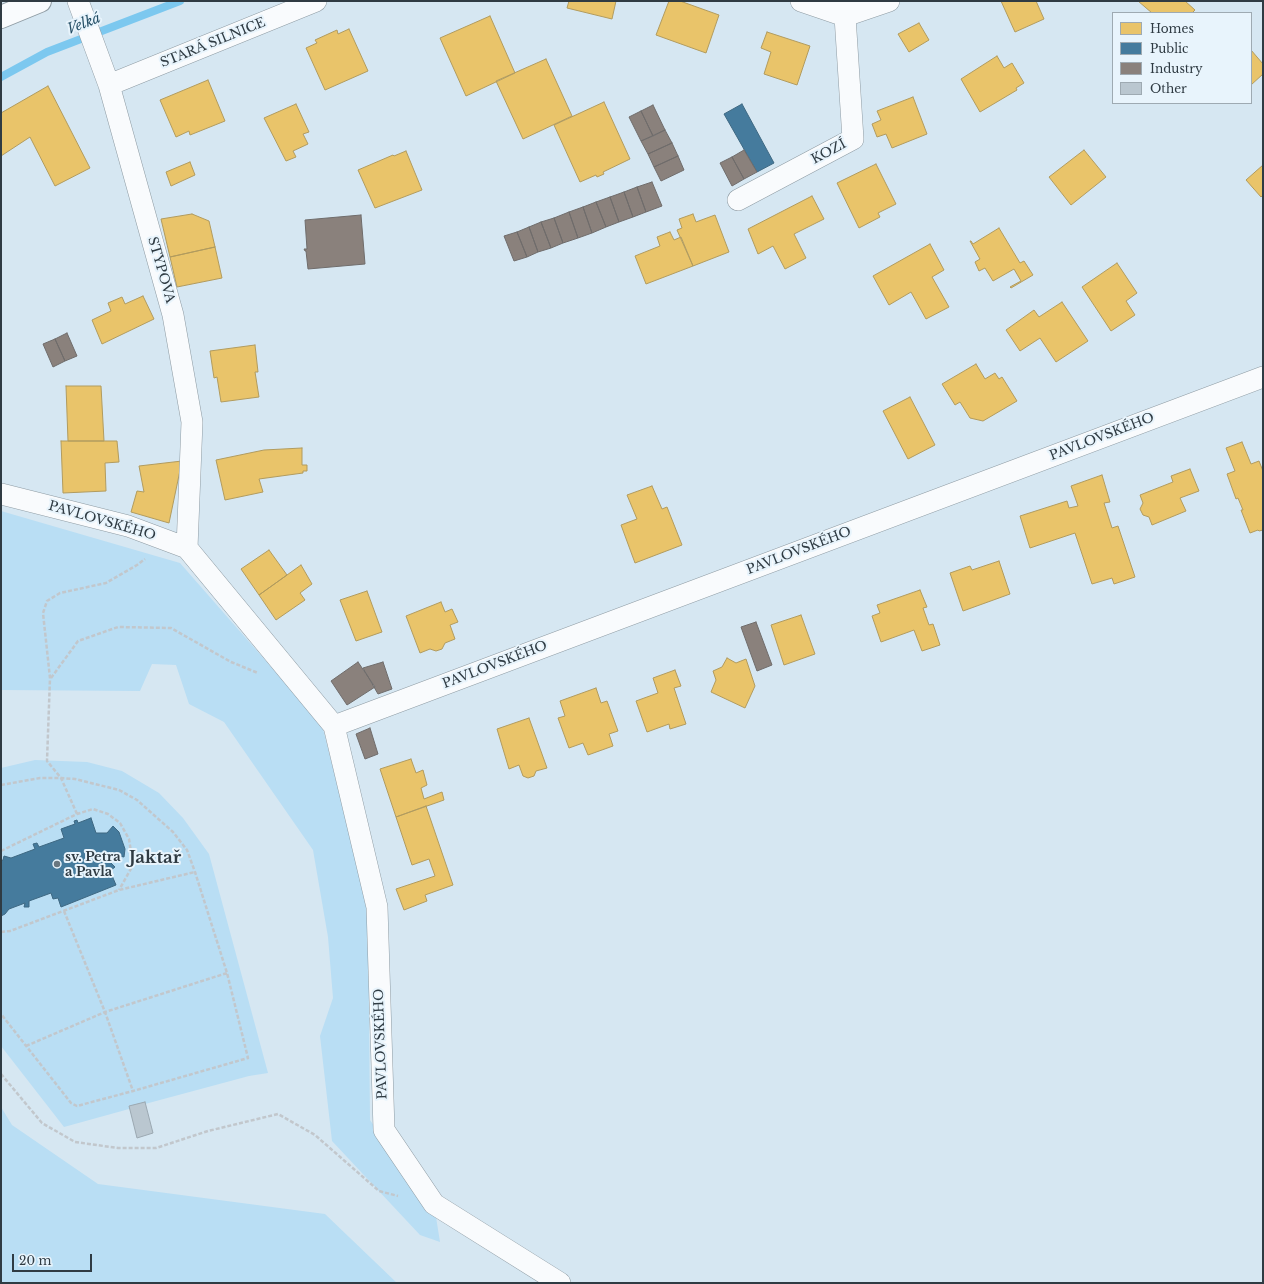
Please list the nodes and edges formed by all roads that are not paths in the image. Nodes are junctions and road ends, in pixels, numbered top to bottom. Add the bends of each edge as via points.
1 (40, 1) edge
2 (316, 1) edge
3 (801, 1) edge
4 (889, 1) edge
5 (80, 6) edge
6 (845, 9) edge
7 (1, 17) edge
8 (109, 85) junction
9 (738, 200) dead end
10 (1263, 377) edge
11 (1, 494) edge
12 (177, 545) junction
13 (334, 726) junction
14 (560, 1283) edge

1 - 7 street
2 - 8 street, STARÁ SILNICE
3 - 6 street
4 - 6 street
5 - 8 street, STYPOVA
6 - 9 street, KOZÍ via 853,139
8 - 12 street, STYPOVA via 173,315 192,422
10 - 13 street, PAVLOVSKÉHO
11 - 12 street, PAVLOVSKÉHO via 128,526
12 - 13 street, PAVLOVSKÉHO
13 - 14 street, PAVLOVSKÉHO via 377,907 384,1130 434,1204

